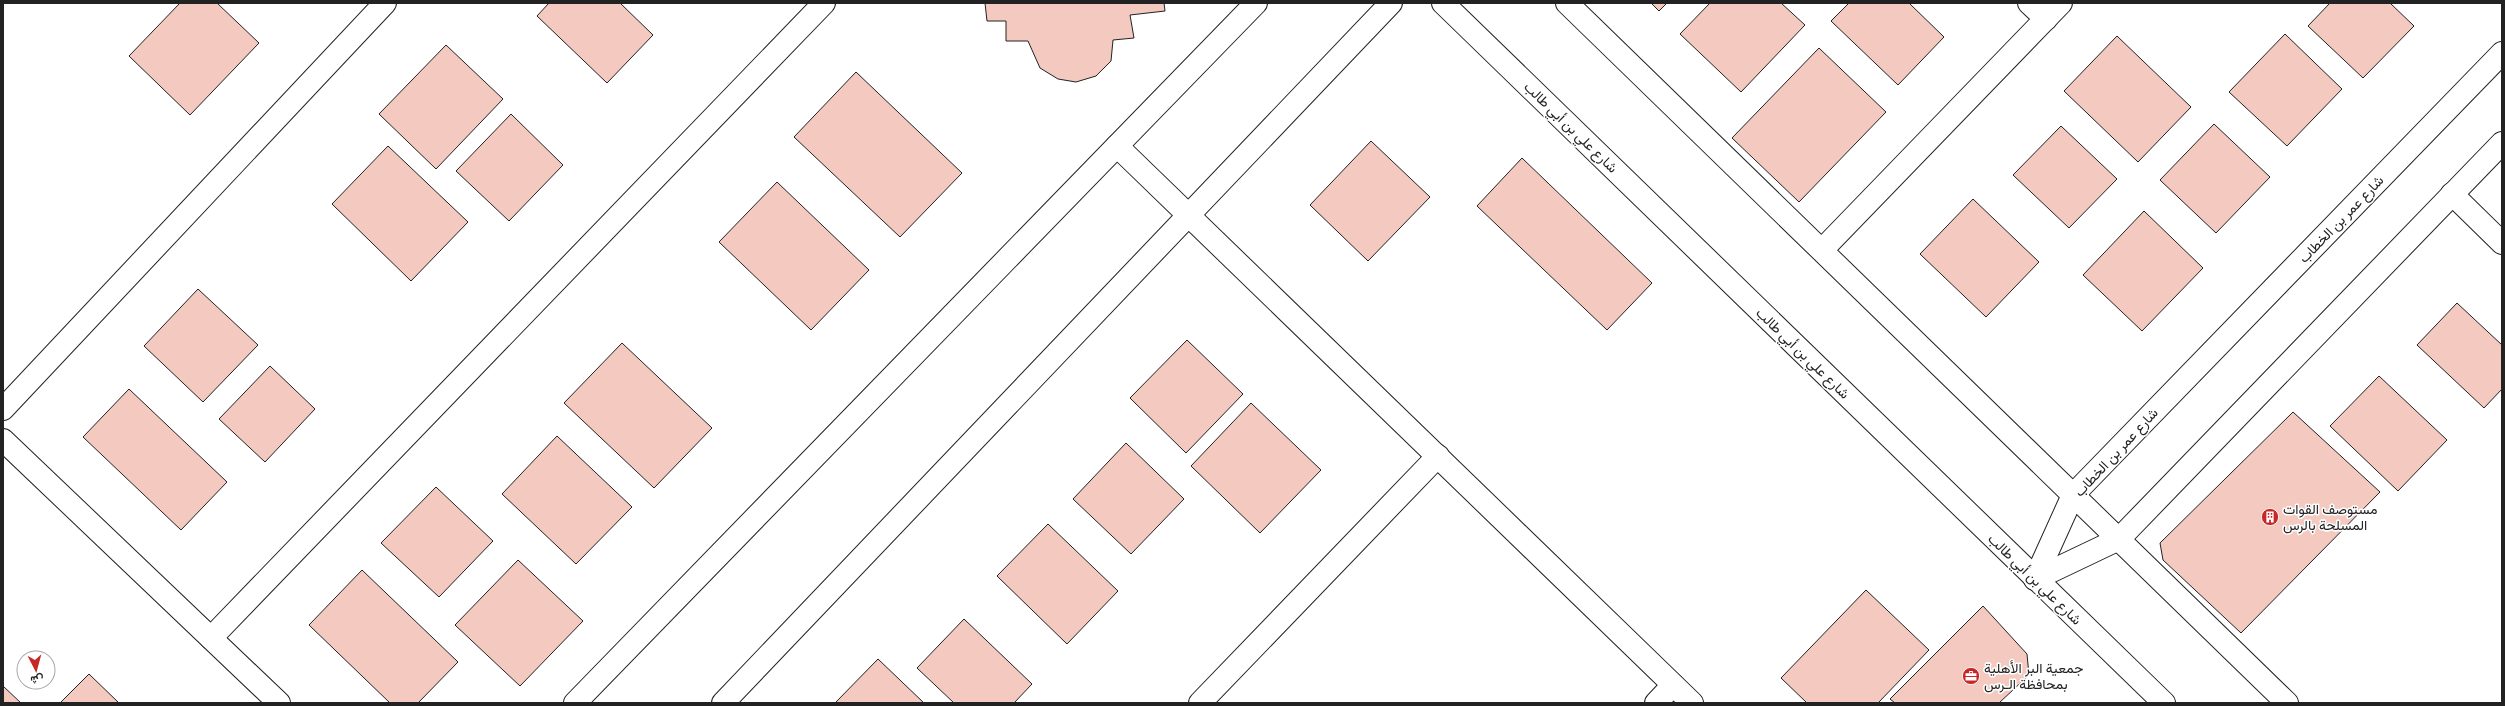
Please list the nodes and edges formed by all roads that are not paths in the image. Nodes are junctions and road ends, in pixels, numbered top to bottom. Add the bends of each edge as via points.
1 (386, 3) edge
2 (824, 3) edge
3 (1256, 3) edge
4 (1391, 3) edge
5 (1443, 3) edge
6 (1567, 3) edge
7 (2029, 3) edge
8 (2061, 3) edge
9 (2046, 19) junction
10 (2502, 53) edge
11 (2502, 143) edge
12 (1117, 146) junction
13 (2452, 194) junction
14 (1189, 215) junction
15 (2502, 243) edge
16 (1822, 250) junction
17 (3, 409) edge
18 (3, 440) edge
19 (1438, 456) junction
20 (2073, 495) junction
21 (2119, 539) junction
22 (2035, 579) junction
23 (211, 638) junction
24 (1673, 685) junction
25 (279, 703) edge
26 (575, 703) edge
27 (723, 703) edge
28 (1200, 703) edge
29 (1656, 703) edge
30 (1692, 703) edge
31 (2164, 703) edge
32 (2287, 703) edge

1 - 17 street
2 - 23 street
3 - 12 street
4 - 14 street
5 - 22 street, شارع علي بن أبي طالب
6 - 16 street
7 - 9 street
8 - 9 street
9 - 16 street
10 - 20 street, شارع عمر بن الخطاب
11 - 13 street
12 - 14 street
12 - 26 street
13 - 15 street
13 - 21 street
14 - 19 street
14 - 27 street
16 - 20 street
18 - 23 street
19 - 24 street
19 - 28 street
20 - 21 street
20 - 22 street, شارع عمر بن الخطاب
21 - 22 street
21 - 32 street
22 - 31 street, شارع علي بن أبي طالب
23 - 25 street
24 - 29 street
24 - 30 street

